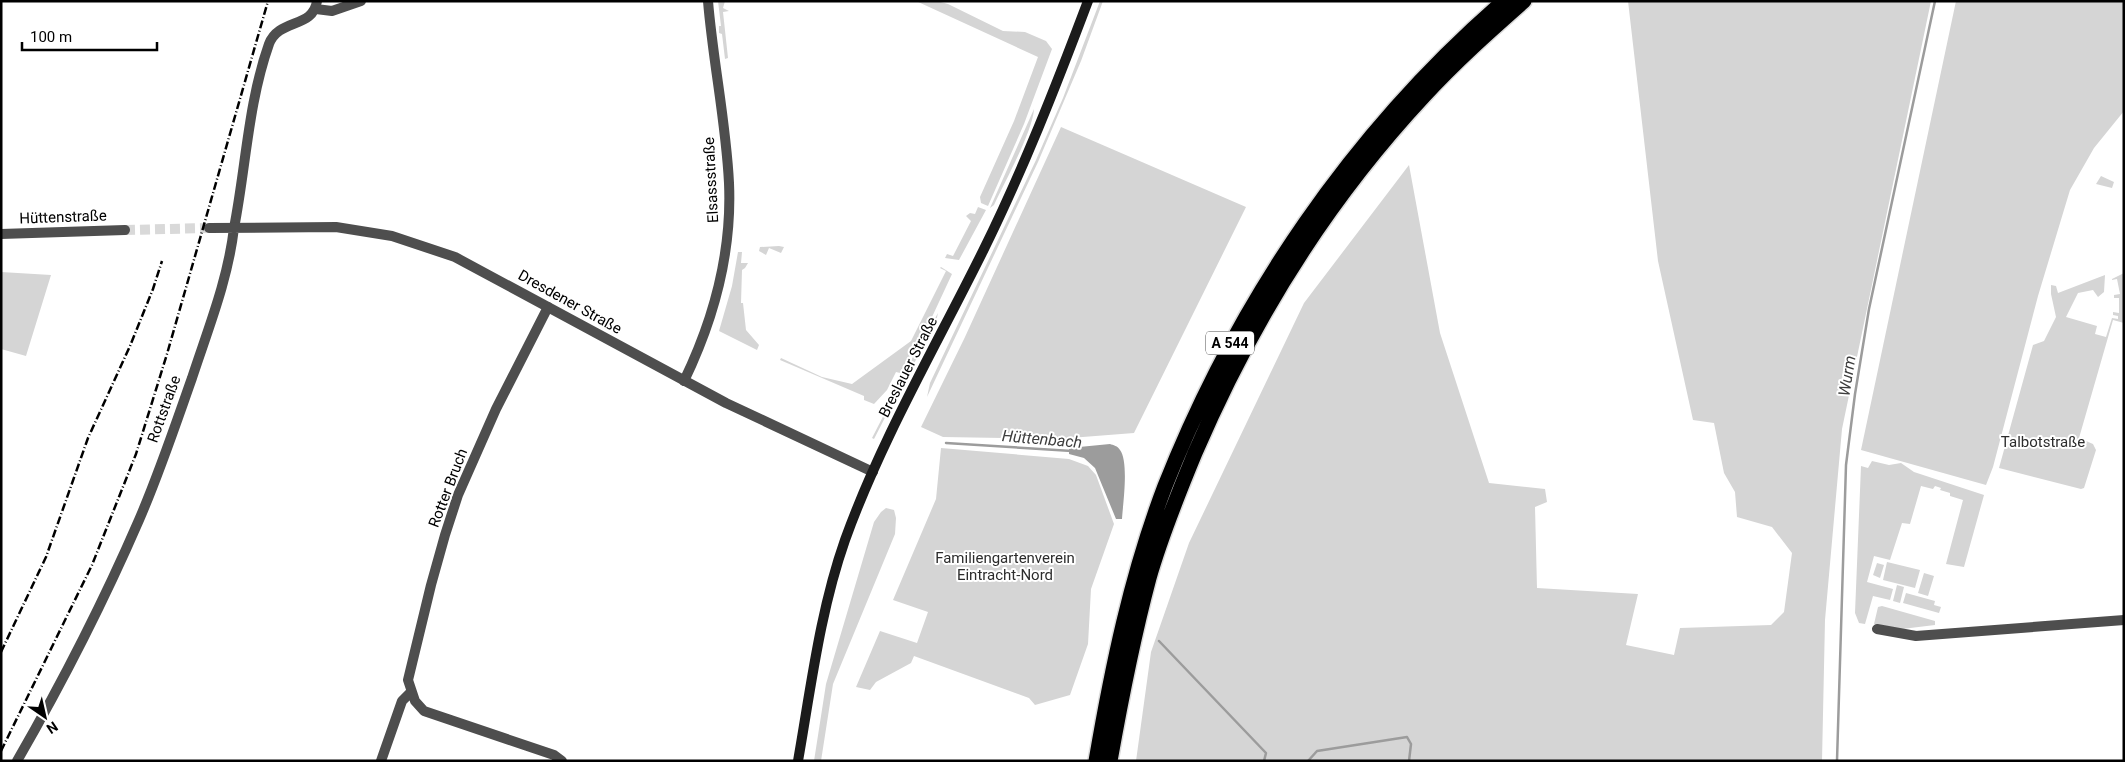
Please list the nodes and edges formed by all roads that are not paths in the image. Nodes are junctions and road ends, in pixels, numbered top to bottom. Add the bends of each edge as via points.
1 (361, 1) edge
2 (708, 1) edge
3 (1088, 1) edge
4 (1504, 1) edge
5 (1524, 1) edge
6 (316, 5) edge
7 (209, 228) tunnel mouth
8 (234, 228) junction
9 (125, 230) tunnel mouth
10 (1, 234) edge
11 (548, 307) junction
12 (684, 381) junction
13 (873, 472) junction
14 (2124, 620) edge
15 (1877, 629) dead end
16 (411, 692) junction
17 (17, 761) edge
18 (381, 761) edge
19 (562, 761) edge
20 (798, 761) edge
21 (1096, 761) edge
22 (1110, 761) edge

1 - 6 street via 332,11
2 - 12 street, Elsassstraße via 728,172 729,213 718,291
3 - 13 main road, Breslauer Straße via 1043,119 995,225
4 - 21 highway, A 544 via 1416,86 1360,150 1308,217 1232,340 1165,488 1137,572 1112,669
5 - 22 highway, A 544 via 1424,95 1370,158 1320,224 1244,347 1178,494 1150,576 1126,673
6 - 8 street, Rottstraße via 305,20 283,27 270,43 253,104
7 - 8 street
8 - 11 street, Dresdener Straße via 336,227 392,236 455,257
8 - 17 street, Rottstraße via 231,255 219,295 139,520 85,636
9 - 10 street, Hüttenstraße
11 - 12 street, Dresdener Straße
11 - 16 street, Rotter Bruch via 496,409 458,495 413,658 408,680
12 - 13 street, Dresdener Straße
13 - 20 main road, Breslauer Straße via 845,541 831,587 815,654
14 - 15 street via 1916,636
16 - 18 street via 402,701
16 - 19 street via 424,710 554,755

